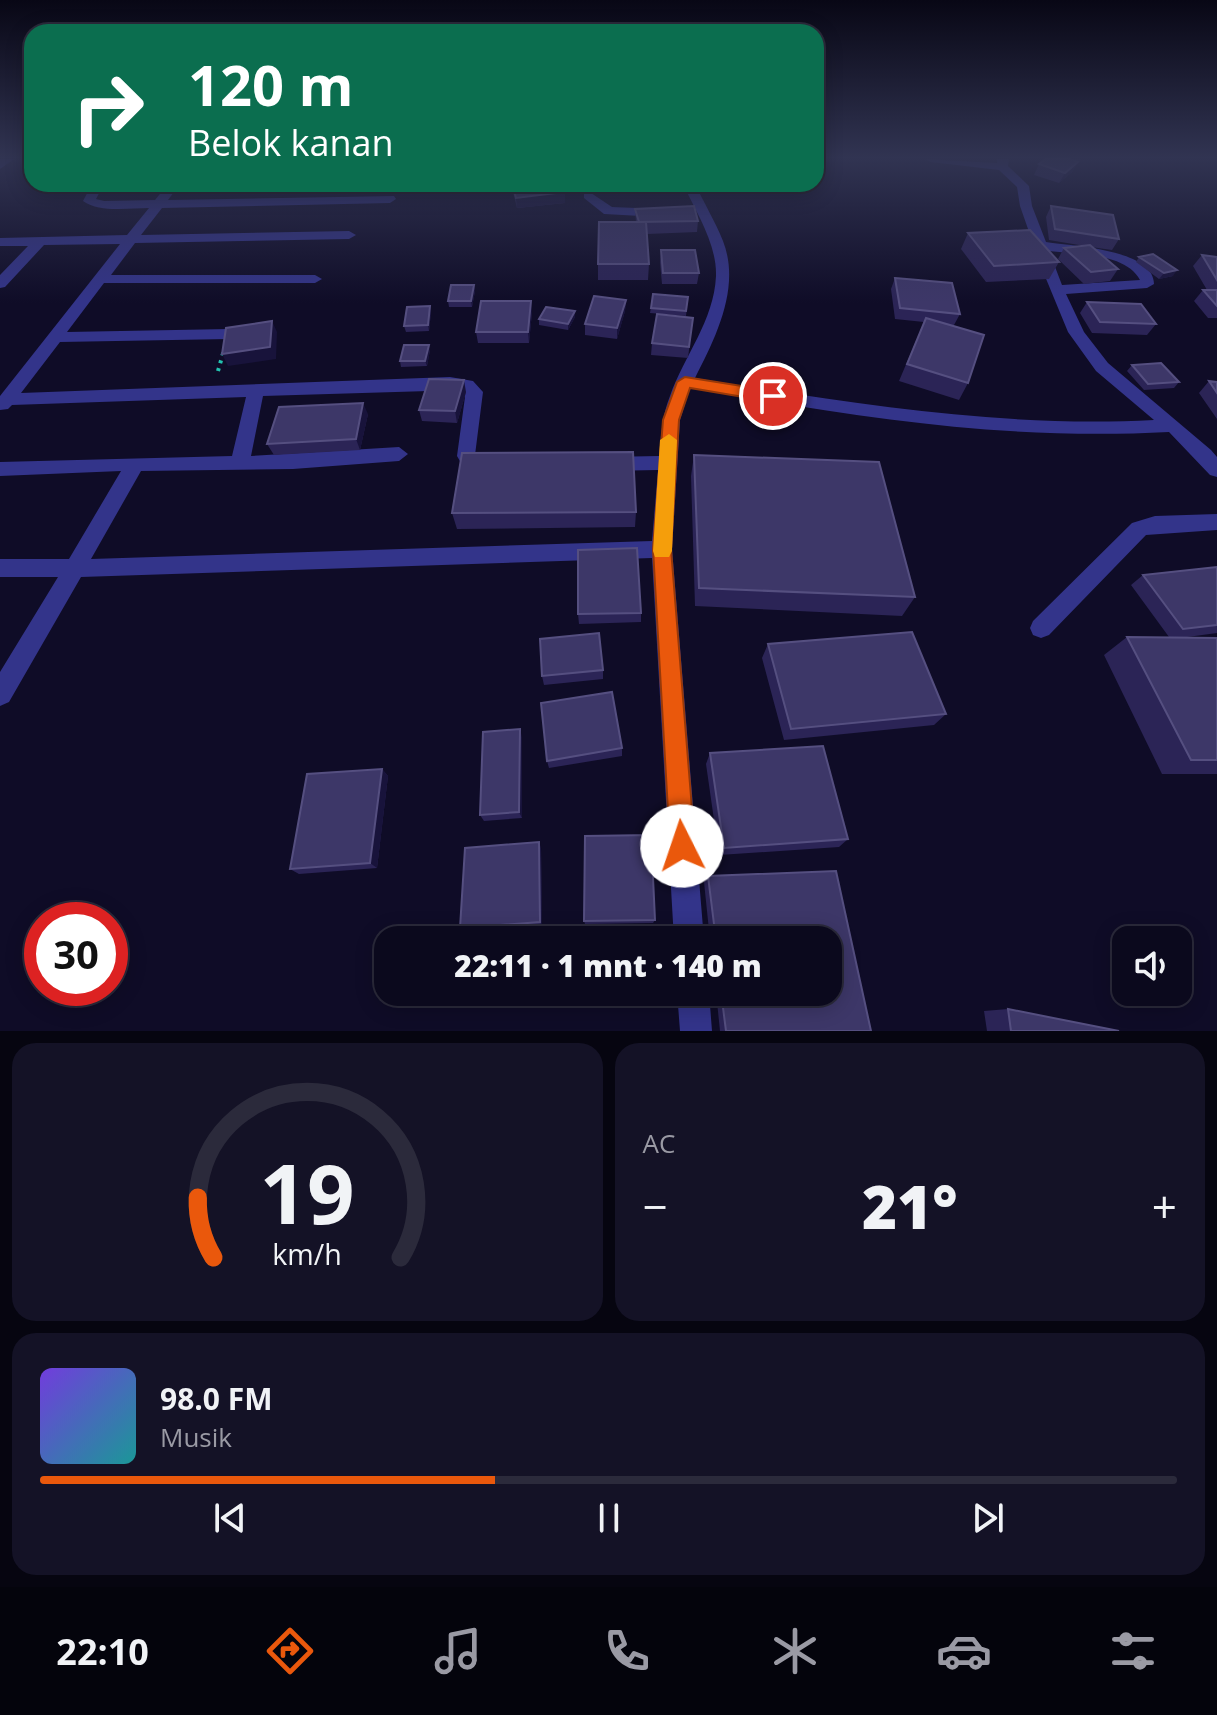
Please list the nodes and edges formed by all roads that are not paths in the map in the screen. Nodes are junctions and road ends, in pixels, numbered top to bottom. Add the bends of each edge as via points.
1 (155, 207) edge
2 (604, 207) edge
3 (687, 207) edge
4 (1026, 207) edge
5 (686, 212) junction
6 (349, 235) dead end
7 (133, 237) junction
8 (40, 241) junction
9 (0, 242) edge
10 (1042, 246) junction
11 (98, 279) junction
12 (315, 279) dead end
13 (0, 284) edge
14 (1059, 290) junction
15 (229, 334) edge
16 (55, 337) junction
17 (685, 382) junction
18 (256, 391) junction
19 (3, 403) edge
20 (1173, 425) junction
21 (399, 454) dead end
22 (240, 463) junction
23 (666, 463) junction
24 (135, 464) junction
25 (588, 464) edge
26 (500, 466) edge
27 (0, 469) edge
28 (1217, 470) edge
29 (1217, 522) edge
30 (662, 549) junction
31 (0, 568) edge
32 (75, 568) junction
33 (1041, 628) dead end
34 (0, 694) edge
35 (688, 926) edge
36 (694, 1006) edge
37 (696, 1031) edge

1 - 7 street
2 - 5 street
3 - 5 street
4 - 10 street
5 - 17 street via 717,243 723,276 709,336
6 - 7 street
7 - 8 street
7 - 11 street
8 - 9 street
8 - 13 street
10 - 14 street
10 - 14 street via 1117,259 1147,276 1147,284
11 - 12 street
11 - 16 street
14 - 20 street via 1076,332 1103,369
15 - 16 street
16 - 19 street
17 - 20 street via 1023,428
17 - 23 street via 671,420
18 - 19 street
18 - 22 street
18 - 26 street via 467,385 474,397 466,456 479,466
20 - 28 street via 1202,447
21 - 22 street
22 - 24 street
23 - 25 street
23 - 30 street
24 - 27 street
24 - 32 street
29 - 33 street via 1139,529
30 - 32 street
30 - 35 street
31 - 32 street
32 - 34 street
36 - 37 street

